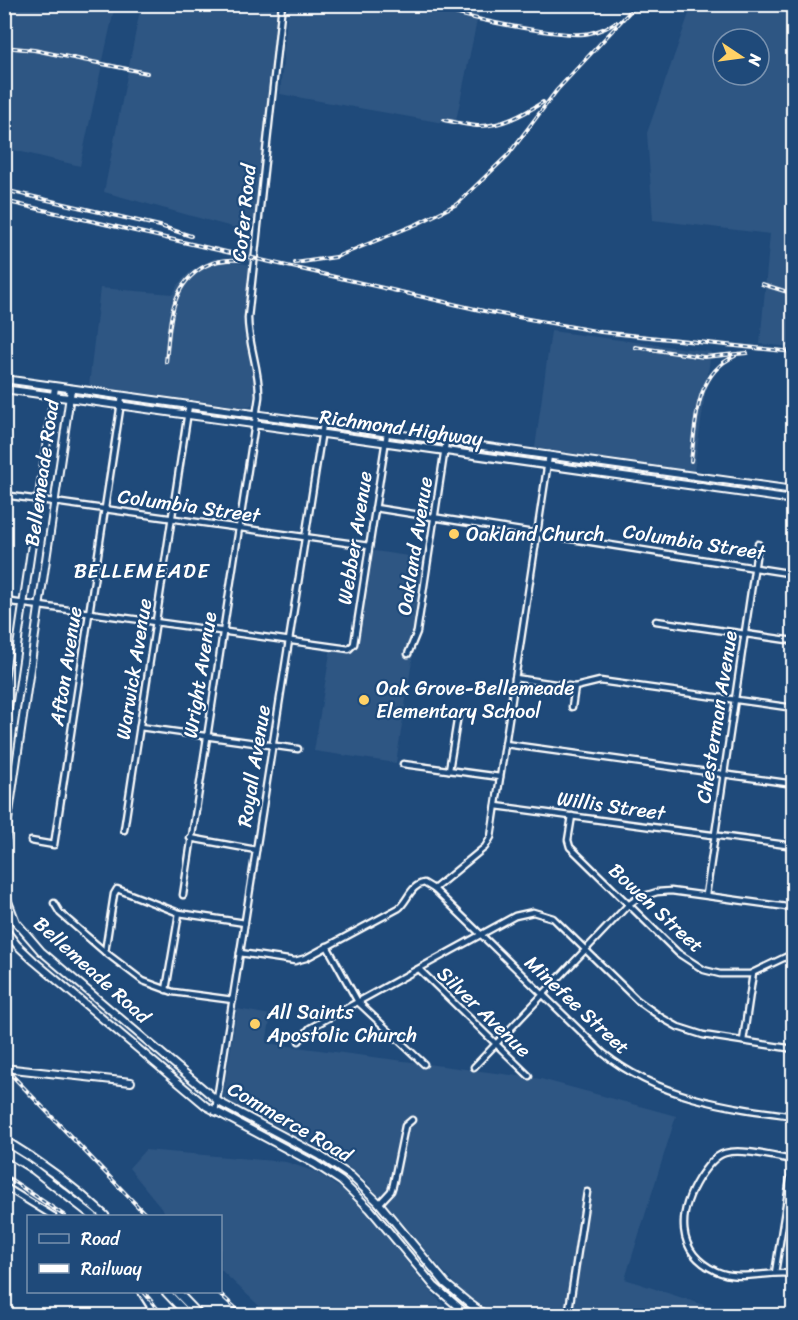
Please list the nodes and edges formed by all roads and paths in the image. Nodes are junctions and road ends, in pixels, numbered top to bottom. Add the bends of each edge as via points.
1 (282, 4) edge
2 (4, 379) edge
3 (55, 387) junction
4 (4, 389) edge
5 (71, 389) junction
6 (54, 396) junction
7 (122, 396) junction
8 (70, 398) junction
9 (121, 405) junction
10 (189, 405) junction
11 (188, 415) junction
12 (256, 415) junction
13 (255, 424) junction
14 (322, 424) junction
15 (321, 433) junction
16 (387, 433) junction
17 (446, 441) junction
18 (386, 442) junction
19 (445, 450) junction
20 (549, 455) junction
21 (547, 465) junction
22 (794, 490) edge
23 (4, 495) edge
24 (39, 500) junction
25 (794, 500) edge
26 (54, 502) junction
27 (375, 508) junction
28 (106, 509) junction
29 (434, 517) junction
30 (172, 519) junction
31 (238, 527) junction
32 (537, 532) junction
33 (305, 537) junction
34 (758, 544) dead end
35 (369, 546) junction
36 (755, 568) junction
37 (794, 574) edge
38 (4, 601) edge
39 (24, 604) junction
40 (39, 606) junction
41 (90, 613) junction
42 (656, 621) dead end
43 (156, 623) junction
44 (222, 632) junction
45 (745, 634) junction
46 (289, 641) junction
47 (794, 641) edge
48 (408, 654) dead end
49 (515, 678) junction
50 (575, 687) junction
51 (735, 700) junction
52 (572, 707) dead end
53 (794, 708) edge
54 (458, 715) dead end
55 (140, 727) junction
56 (4, 735) edge
57 (206, 736) junction
58 (505, 744) junction
59 (272, 745) junction
60 (298, 749) dead end
61 (403, 764) dead end
62 (449, 770) junction
63 (724, 776) junction
64 (500, 777) junction
65 (794, 784) edge
66 (496, 806) junction
67 (572, 816) junction
68 (124, 830) dead end
69 (715, 836) junction
70 (190, 838) junction
71 (31, 842) dead end
72 (794, 846) edge
73 (4, 847) edge
74 (256, 850) junction
75 (434, 889) junction
76 (4, 891) edge
77 (183, 895) dead end
78 (706, 896) junction
79 (54, 903) dead end
80 (627, 905) junction
81 (794, 908) edge
82 (179, 913) junction
83 (245, 923) junction
84 (4, 928) edge
85 (480, 934) junction
86 (327, 946) junction
87 (585, 950) junction
88 (105, 952) junction
89 (240, 953) junction
90 (794, 953) edge
91 (419, 969) junction
92 (753, 973) junction
93 (166, 990) junction
94 (542, 994) junction
95 (233, 1000) junction
96 (358, 1002) junction
97 (299, 1041) dead end
98 (743, 1041) junction
99 (495, 1042) junction
100 (794, 1049) edge
101 (172, 1063) joint
102 (424, 1064) dead end
103 (474, 1067) dead end
104 (4, 1068) edge
105 (163, 1071) joint
106 (529, 1076) dead end
107 (131, 1082) dead end
108 (217, 1101) junction
109 (215, 1112) junction
110 (794, 1116) edge
111 (412, 1120) dead end
112 (4, 1140) edge
113 (4, 1151) edge
114 (794, 1155) edge
115 (793, 1160) edge
116 (4, 1186) edge
117 (587, 1192) dead end
118 (380, 1204) junction
119 (786, 1204) junction
120 (794, 1205) edge
121 (51, 1215) edge
122 (92, 1215) edge
123 (104, 1215) edge
124 (775, 1273) junction
125 (794, 1274) edge
126 (142, 1293) edge
127 (167, 1293) edge
128 (178, 1293) edge
129 (156, 1316) edge
130 (189, 1316) edge
131 (200, 1316) edge
132 (468, 1316) edge
133 (487, 1316) edge
134 (568, 1316) edge

1 - 12 street, Cofer Road via 248,318 259,380
2 - 3 main road, Richmond Highway
3 - 5 main road, Richmond Highway
3 - 6 main road, Bellemeade Road
4 - 6 main road, Richmond Highway
5 - 7 main road, Richmond Highway
5 - 8 main road, Bellemeade Road
6 - 8 main road, Richmond Highway
6 - 24 main road, Bellemeade Road
7 - 9 street, Afton Avenue
7 - 10 main road, Richmond Highway
8 - 9 main road, Richmond Highway
8 - 26 main road, Bellemeade Road
9 - 11 main road, Richmond Highway
9 - 28 street, Afton Avenue
10 - 11 street, Warwick Avenue
10 - 12 main road, Richmond Highway
11 - 13 main road, Richmond Highway
11 - 30 street, Warwick Avenue
12 - 13 street, Cofer Road
12 - 14 main road, Richmond Highway
13 - 15 main road, Richmond Highway
13 - 31 street, Wright Avenue
14 - 15 street, Royall Avenue
14 - 16 main road, Richmond Highway
15 - 18 main road, Richmond Highway
15 - 33 street, Royall Avenue
16 - 17 main road, Richmond Highway
16 - 18 street, Webber Avenue
17 - 19 street, Oakland Avenue
17 - 20 main road, Richmond Highway
18 - 19 main road, Richmond Highway
18 - 27 street, Webber Avenue
19 - 21 main road, Richmond Highway
19 - 29 street, Oakland Avenue
20 - 21 street
20 - 22 main road, Richmond Highway
21 - 25 main road, Richmond Highway
21 - 32 street
23 - 24 street, Columbia Street
24 - 26 street, Columbia Street
24 - 39 main road, Bellemeade Road
26 - 28 street, Columbia Street
26 - 40 main road, Bellemeade Road
27 - 29 street, Columbia Street
27 - 35 street, Webber Avenue
28 - 30 street, Columbia Street
28 - 41 street, Afton Avenue
29 - 32 street, Columbia Street
29 - 48 street, Oakland Avenue via 417,632
30 - 31 street, Columbia Street
30 - 43 street, Warwick Avenue
31 - 33 street, Columbia Street
31 - 44 street, Wright Avenue
32 - 36 street, Columbia Street
32 - 49 street
33 - 35 street, Columbia Street
33 - 46 street, Royall Avenue
34 - 36 street, Chesterman Avenue
35 - 46 street, Webber Avenue via 352,648
36 - 37 street, Columbia Street
36 - 45 street, Chesterman Avenue
38 - 39 street
39 - 40 street
39 - 56 main road, Bellemeade Road
40 - 41 street
40 - 73 main road, Bellemeade Road
41 - 43 street
41 - 71 street, Afton Avenue via 54,845
42 - 45 street
43 - 44 street
43 - 55 street, Warwick Avenue
44 - 46 street
44 - 57 street, Wright Avenue
45 - 47 street
45 - 51 street, Chesterman Avenue
46 - 59 street, Royall Avenue
49 - 50 street
49 - 58 street
50 - 51 street via 600,681
50 - 52 street
51 - 53 street
51 - 63 street, Chesterman Avenue
54 - 62 street
55 - 57 street
55 - 68 street, Warwick Avenue
57 - 59 street
57 - 70 street, Wright Avenue
58 - 63 street
58 - 64 street
59 - 60 street
59 - 74 street, Royall Avenue
61 - 62 street
62 - 64 street
63 - 65 street
63 - 69 street, Chesterman Avenue
64 - 66 street
66 - 67 street, Willis Street
66 - 75 street via 488,844
67 - 69 street, Willis Street
67 - 80 street, Bowen Street via 570,847
69 - 72 street, Willis Street
69 - 78 street, Chesterman Avenue
70 - 74 street
70 - 77 street, Wright Avenue
74 - 83 street, Royall Avenue
75 - 85 street, Minefee Street
75 - 86 street via 417,884 399,908
76 - 101 main road, Bellemeade Road via 13,916 30,940
78 - 80 street via 664,891
78 - 81 street
79 - 88 street via 60,913
80 - 87 street
80 - 92 street, Bowen Street via 697,966 720,974
82 - 83 street
82 - 88 street via 117,890
82 - 93 street
83 - 89 street, Royall Avenue
84 - 105 main road, Bellemeade Road via 34,961
85 - 87 street via 522,913 533,912 549,916
85 - 91 street
85 - 94 street, Minefee Street
86 - 89 street via 298,960
86 - 96 street
87 - 94 street
87 - 98 street via 637,1000 662,1018 695,1033
88 - 93 street via 135,976
89 - 95 street, Royall Avenue
90 - 92 street, Bowen Street
91 - 96 street
91 - 99 street, Silver Avenue
92 - 98 street
93 - 95 street
94 - 99 street
94 - 110 street, Minefee Street via 610,1059 654,1085 715,1105
95 - 108 street, Royall Avenue
96 - 97 street via 310,1028
96 - 102 street
98 - 100 street
99 - 103 street
99 - 106 street, Silver Avenue
101 - 108 main road, Commerce Road
104 - 107 main road
105 - 109 main road, Commerce Road
108 - 109 street, Royall Avenue
108 - 118 main road, Commerce Road via 332,1162
109 - 132 main road, Commerce Road via 341,1181 370,1209 434,1286
111 - 118 street via 405,1126 391,1191
112 - 123 highway via 48,1168
113 - 122 highway
114 - 115 street
115 - 119 street
115 - 124 street via 734,1151 722,1154 711,1162 694,1186 684,1225 689,1249 719,1272 732,1276
116 - 121 street
117 - 134 street
118 - 133 main road, Commerce Road via 446,1284
119 - 120 street
119 - 124 street
124 - 125 street
126 - 129 street
127 - 130 highway
128 - 131 highway

